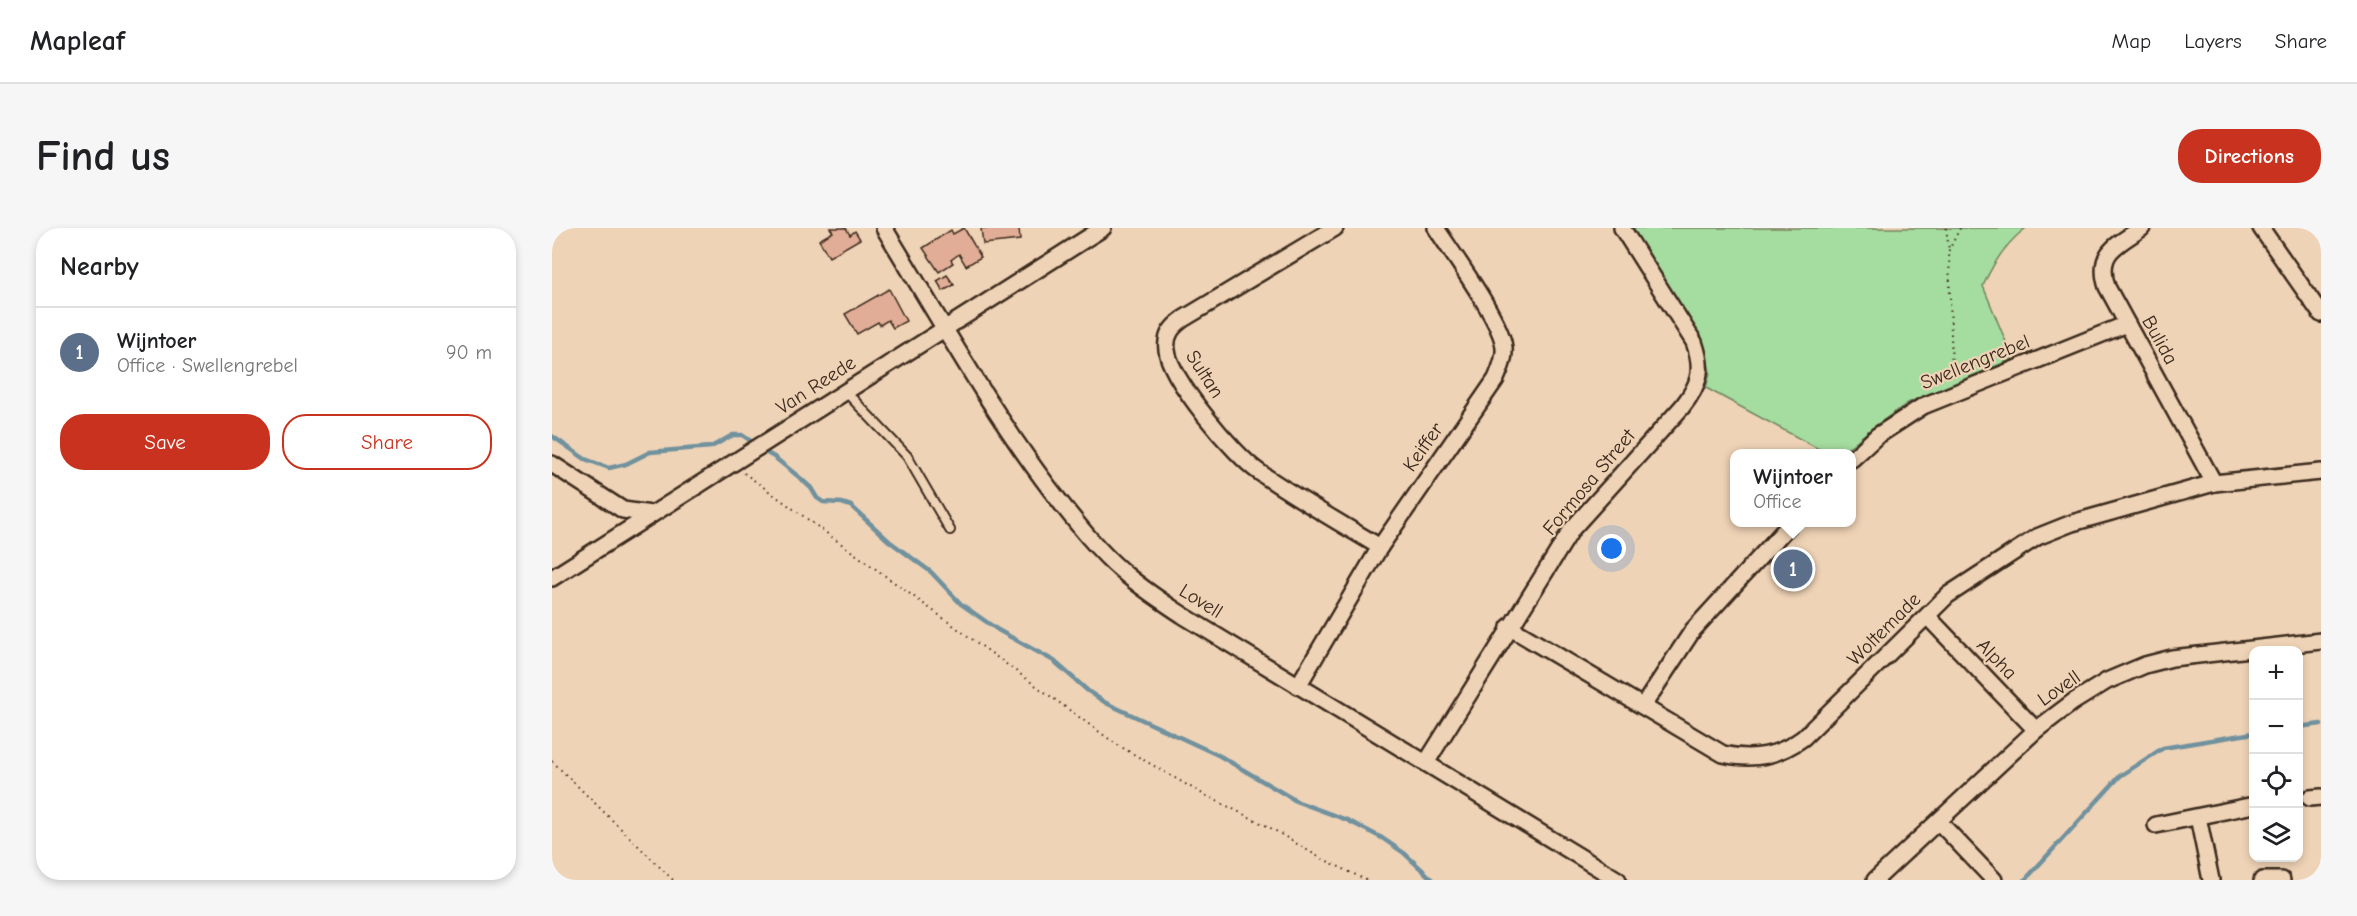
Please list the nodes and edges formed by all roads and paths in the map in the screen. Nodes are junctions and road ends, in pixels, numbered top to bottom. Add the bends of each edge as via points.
1 (886, 228) edge
2 (1103, 228) edge
3 (1335, 228) edge
4 (1436, 228) edge
5 (1622, 228) edge
6 (1946, 228) edge
7 (1960, 228) edge
8 (2142, 228) edge
9 (2261, 228) edge
10 (1949, 250) junction
11 (2321, 314) edge
12 (2127, 324) junction
13 (945, 328) junction
14 (845, 391) junction
15 (1953, 392) junction
16 (1856, 455) edge
17 (736, 460) junction
18 (552, 464) edge
19 (2321, 472) edge
20 (2214, 483) junction
21 (651, 514) junction
22 (1787, 527) edge
23 (950, 530) dead end
24 (1380, 547) junction
25 (552, 578) edge
26 (1928, 616) junction
27 (1509, 627) junction
28 (2321, 641) edge
29 (1298, 686) junction
30 (1643, 706) junction
31 (2036, 730) junction
32 (552, 761) edge
33 (1426, 763) junction
34 (2249, 806) edge
35 (2198, 817) junction
36 (1939, 822) junction
37 (2156, 825) dead end
38 (673, 880) edge
39 (1366, 880) edge
40 (1618, 880) edge
41 (1875, 880) edge
42 (1994, 880) edge
43 (2211, 880) edge
44 (2262, 880) edge
45 (2282, 880) edge

1 - 13 street, Lovell
2 - 13 street, Van Reede
3 - 24 street, Sultan via 1183,319 1169,332 1166,349 1175,372 1240,457
4 - 24 street, Keiffer via 1499,328 1505,349 1503,362 1496,379
5 - 27 street, Formosa Street via 1694,342 1700,358 1700,376 1682,407 1572,529
6 - 10 path
7 - 10 path
8 - 12 street, Bulida via 2111,249 2103,266 2107,287
9 - 11 street
10 - 15 path
12 - 15 street, Swellengrebel
12 - 20 street, Bulida
13 - 14 street, Van Reede
13 - 29 street, Lovell via 1034,467 1071,516 1121,571 1150,594
14 - 17 street, Van Reede
14 - 23 lane via 907,456
15 - 16 street, Swellengrebel via 1901,419
17 - 21 street, Van Reede
17 - 39 path via 743,472 1116,744
18 - 21 street via 623,510
19 - 20 street, Woltemade
20 - 26 street, Woltemade via 2072,523 2037,537 1948,595
21 - 25 street, Van Reede
22 - 30 street via 1693,630
24 - 29 street, Keiffer
26 - 30 street, Woltemade via 1803,738 1779,753 1742,758 1723,754
26 - 31 street, Alpha
27 - 30 street, Woltemade
27 - 33 street, Formosa Street
28 - 31 street, Lovell via 2227,650 2145,665 2107,681
29 - 33 street, Lovell
31 - 36 street, Lovell
32 - 38 path
33 - 40 street, Lovell
34 - 35 street
35 - 37 street
35 - 43 street
36 - 41 street, Lovell
36 - 42 street
44 - 45 street

